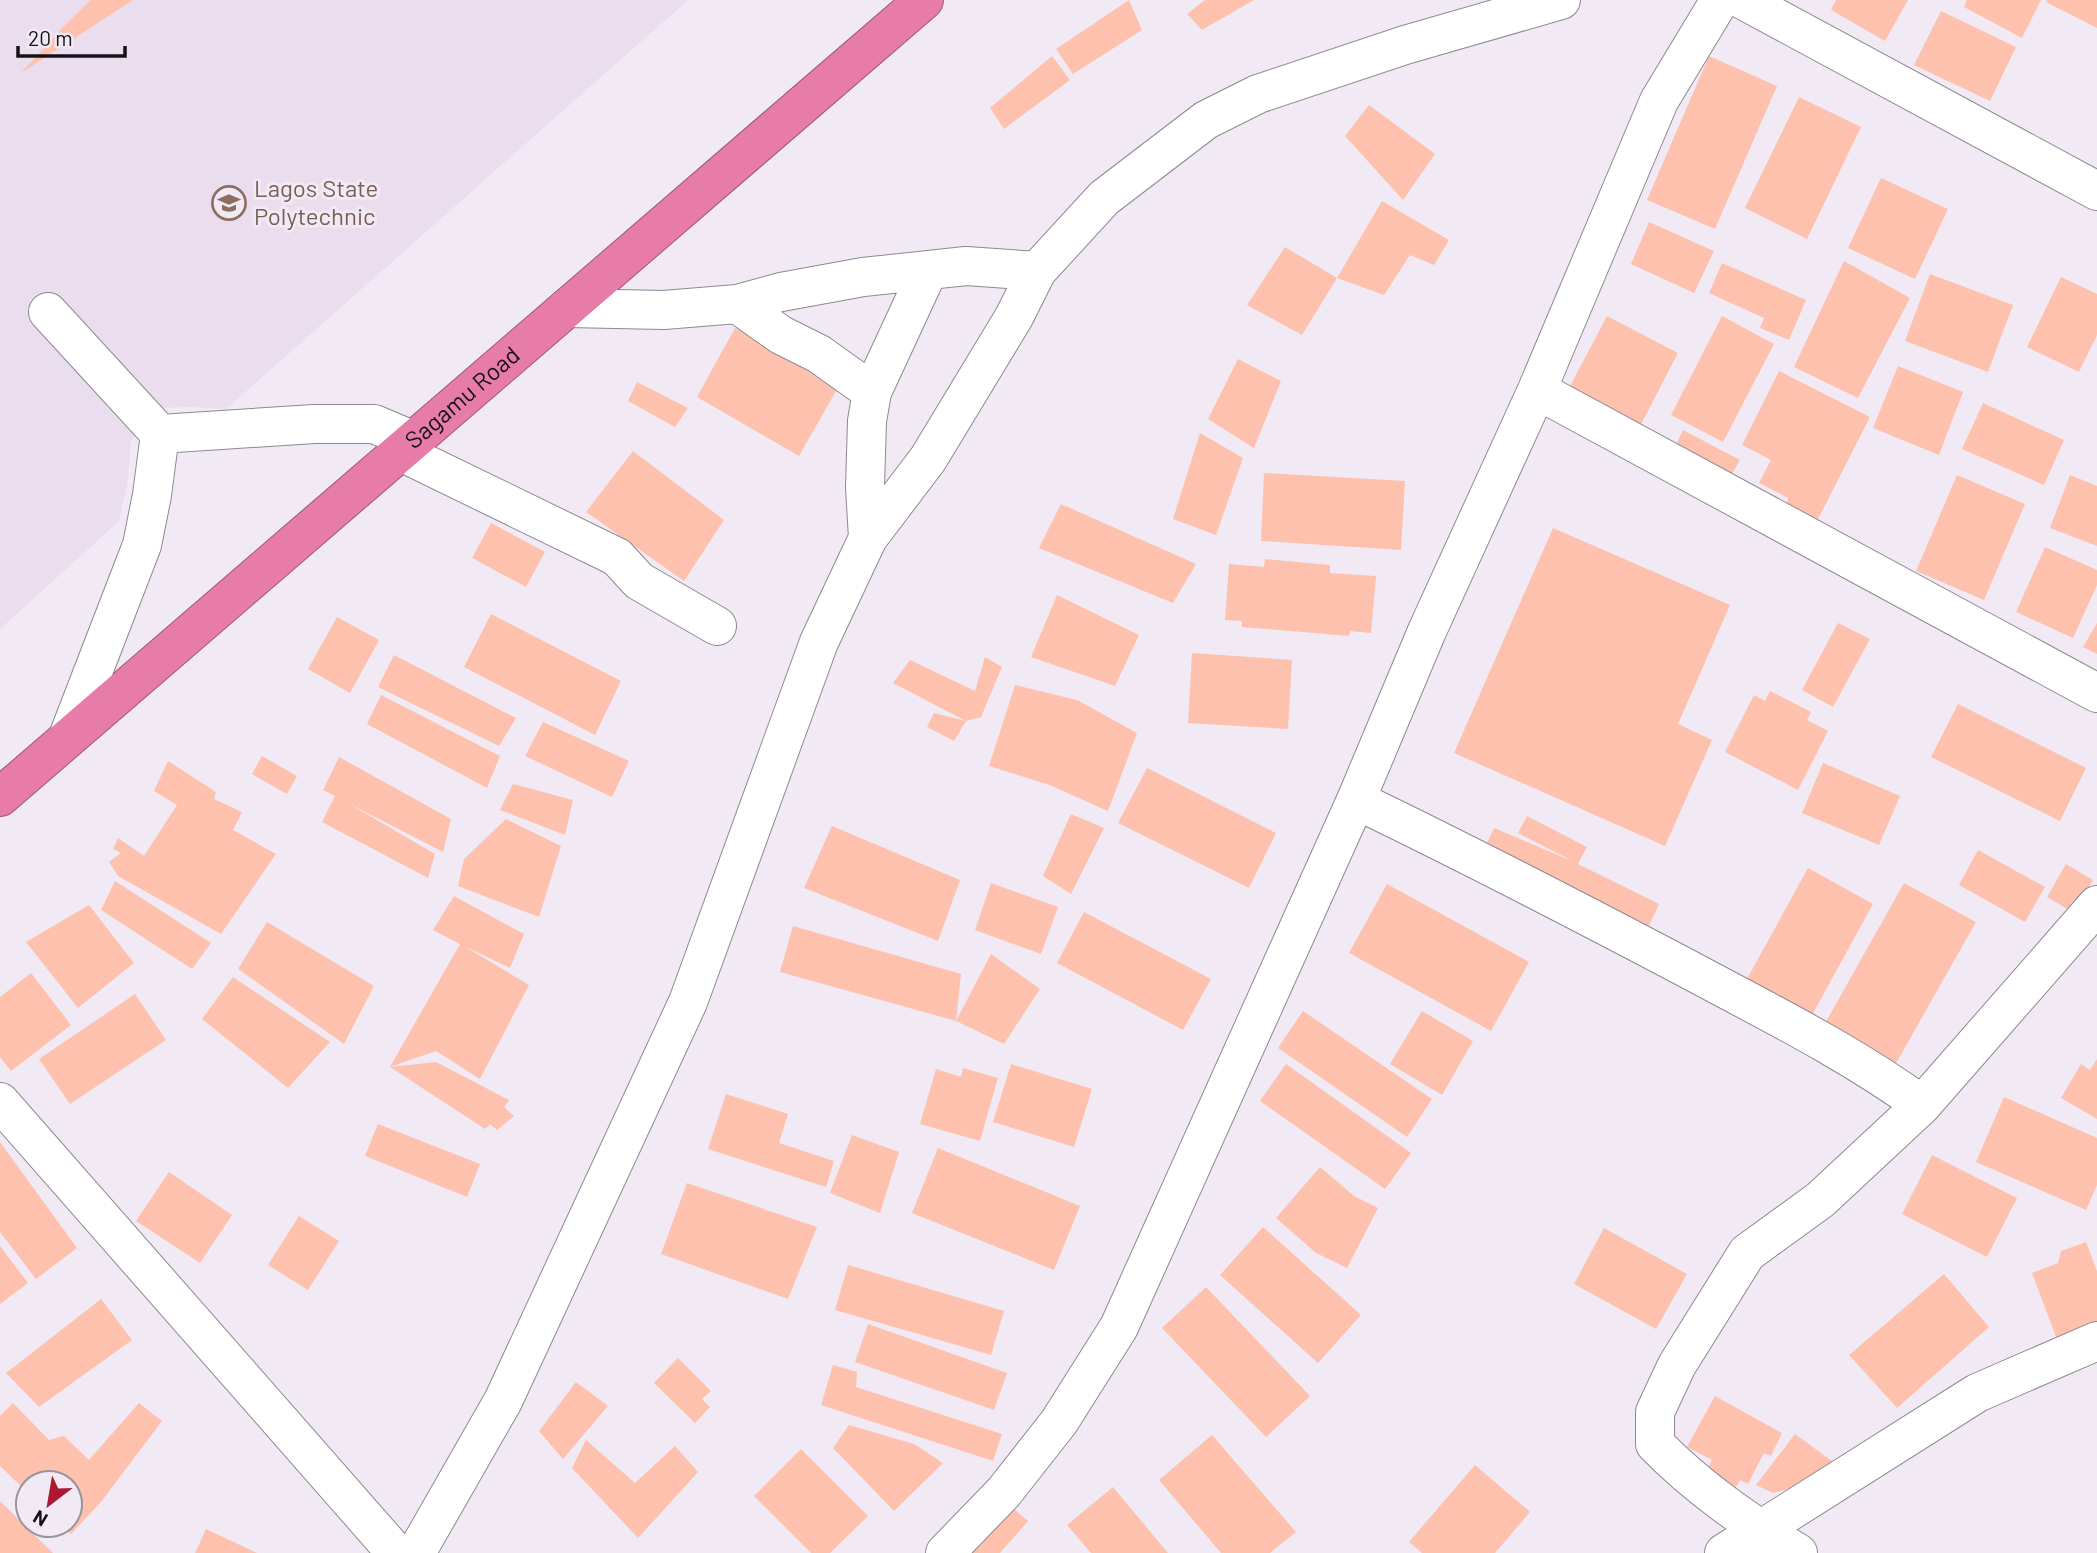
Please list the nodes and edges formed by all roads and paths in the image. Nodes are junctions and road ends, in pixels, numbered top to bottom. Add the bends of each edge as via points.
1 (924, 0) edge
2 (1561, 0) edge
3 (1720, 0) edge
4 (1743, 0) edge
5 (2097, 191) edge
6 (928, 271) junction
7 (1037, 271) junction
8 (737, 304) junction
9 (567, 308) junction
10 (48, 312) dead end
11 (1537, 390) junction
12 (872, 392) junction
13 (160, 434) junction
14 (406, 446) junction
15 (868, 537) junction
16 (717, 626) dead end
17 (2097, 693) edge
18 (69, 734) junction
19 (0, 796) edge
20 (1356, 800) junction
21 (2097, 905) edge
22 (0, 1102) edge
23 (1923, 1105) junction
24 (2097, 1341) edge
25 (1759, 1529) junction
26 (379, 1545) edge
27 (416, 1553) edge
28 (945, 1553) edge
29 (1724, 1553) edge
30 (1798, 1553) edge

1 - 9 highway, Sagamu Road
2 - 7 street via 1258,94 1206,120 1104,198
3 - 11 street via 1659,101
4 - 5 street
6 - 7 street via 965,266
6 - 8 street via 863,277
6 - 12 street
7 - 15 street via 928,459
8 - 9 street via 664,310
8 - 12 street
9 - 14 highway, Sagamu Road
10 - 13 street
11 - 17 street
11 - 20 street
12 - 15 street via 865,487
13 - 14 street via 374,424
13 - 18 street via 142,545
14 - 16 street via 617,557 639,581
14 - 18 highway, Sagamu Road
15 - 27 street via 819,642 688,1002 503,1401
18 - 19 highway, Sagamu Road
20 - 23 street via 1479,859 1816,1037
20 - 28 street via 1119,1327 1059,1422 1004,1492
21 - 23 street
22 - 26 street
23 - 25 street via 1820,1200 1747,1253 1677,1365 1655,1412 1655,1444 1706,1492
24 - 25 street via 1977,1393
25 - 29 street
25 - 30 street

